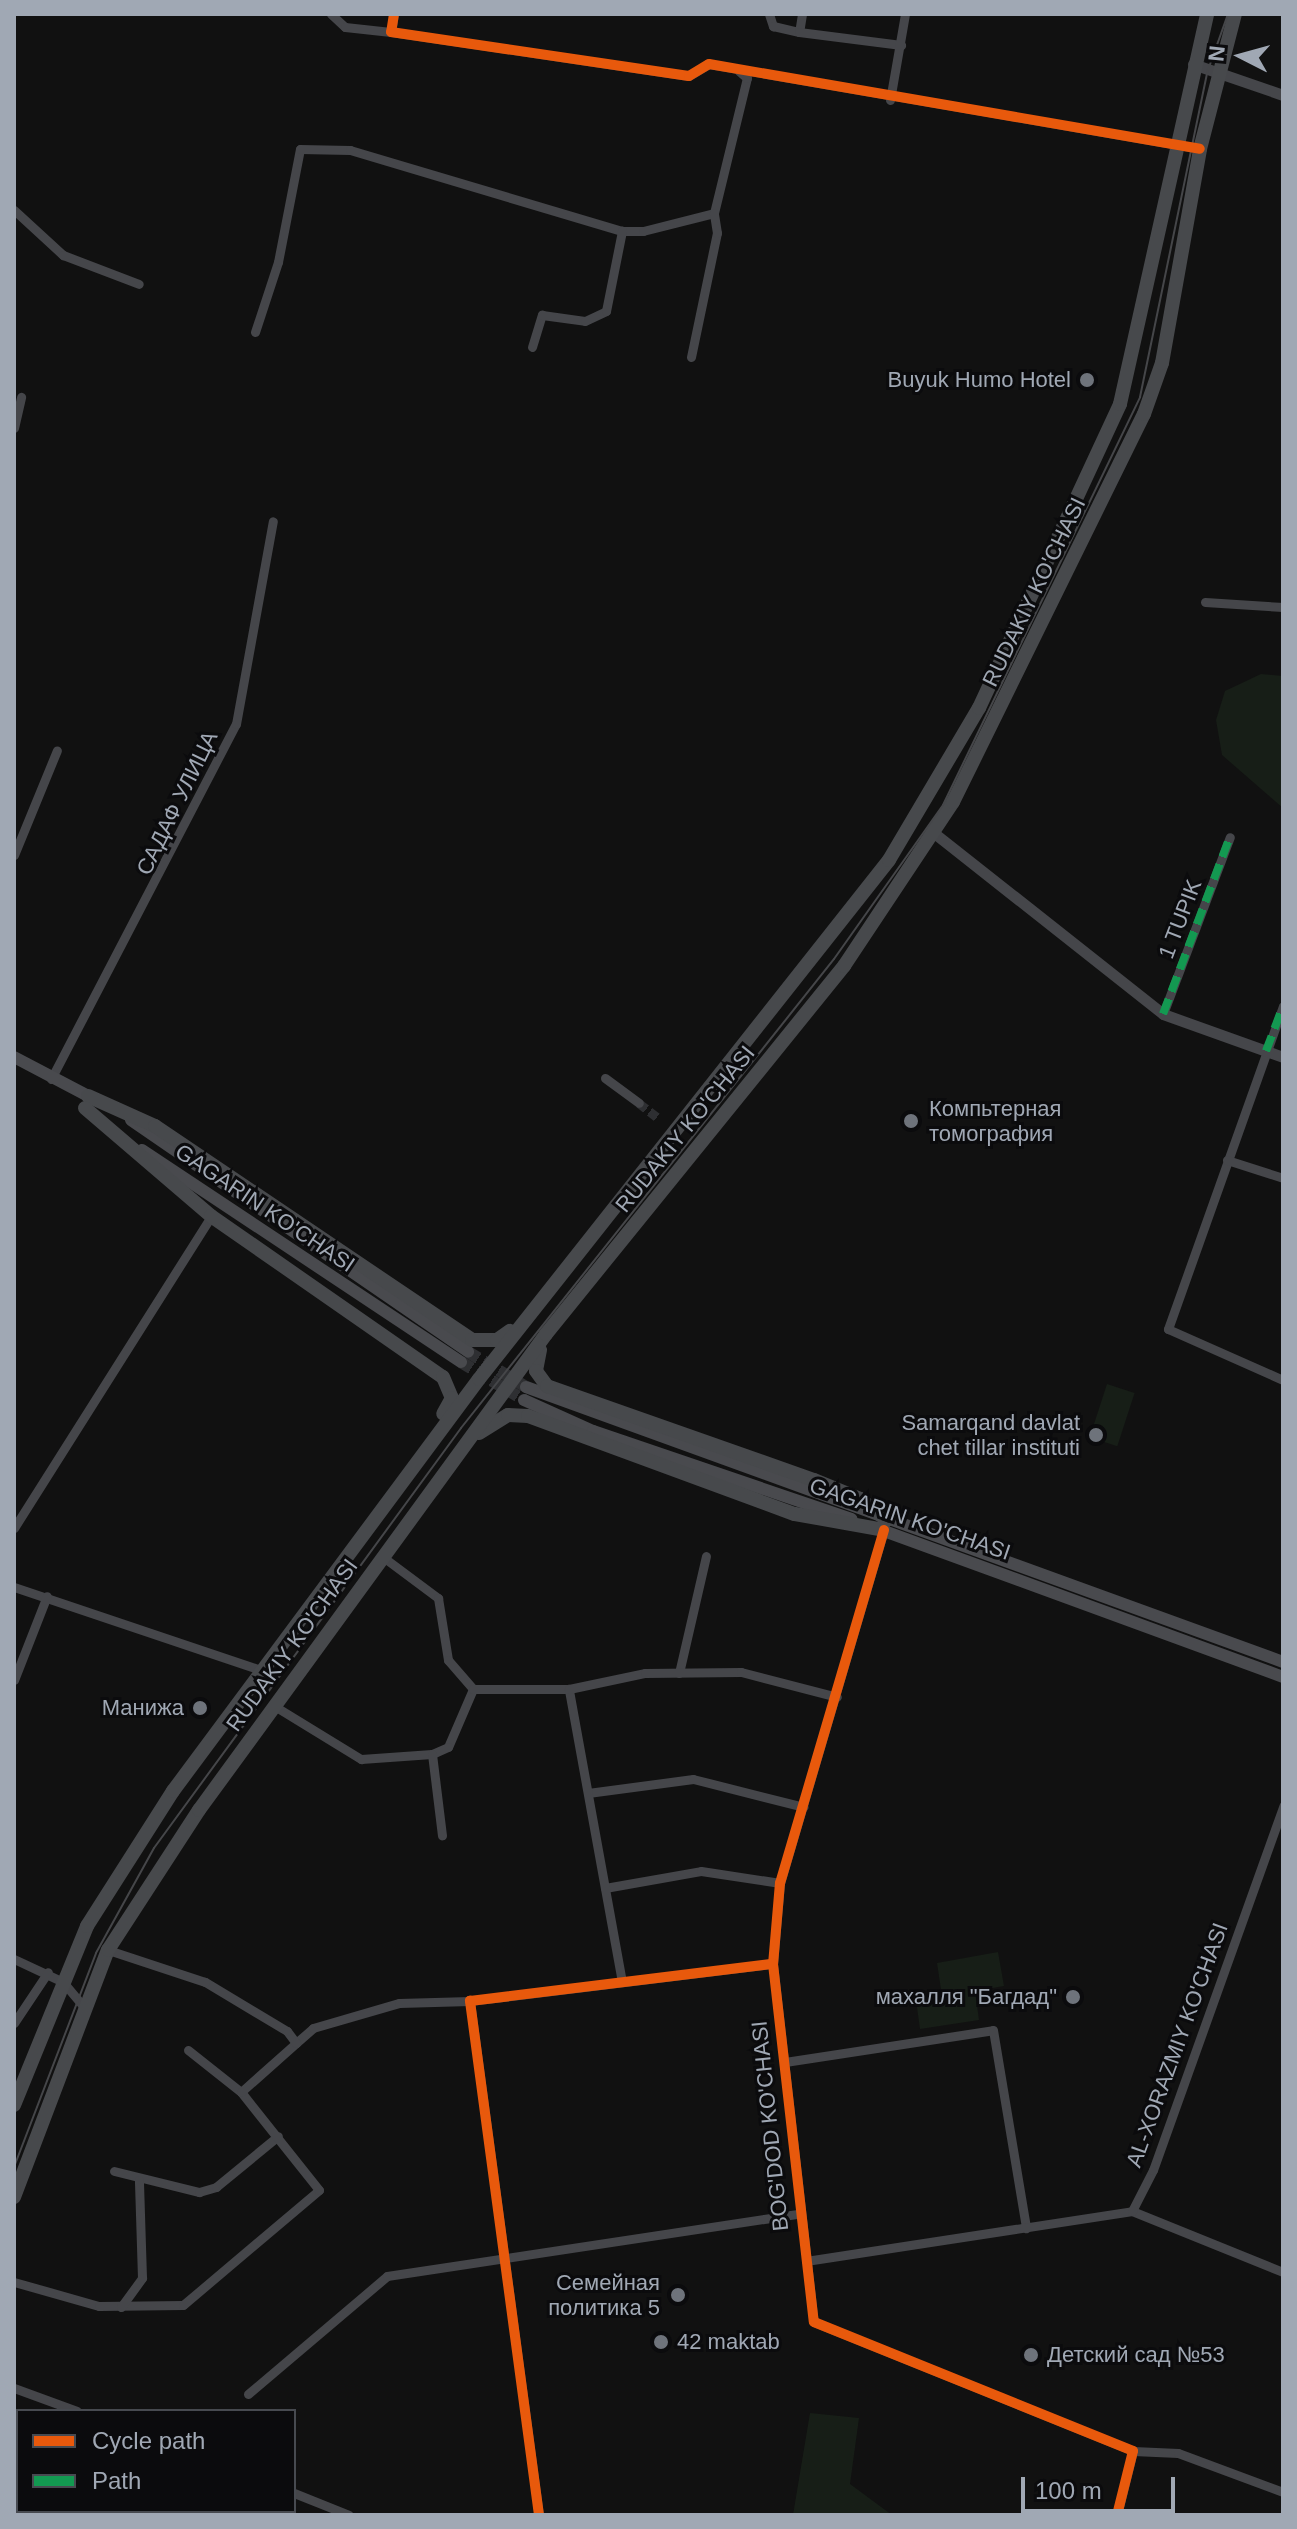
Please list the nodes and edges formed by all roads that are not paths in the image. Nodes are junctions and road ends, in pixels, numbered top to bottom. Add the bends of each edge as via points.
1 (331, 14) edge
2 (394, 14) edge
3 (769, 14) edge
4 (802, 14) edge
5 (905, 14) edge
6 (1207, 14) edge
7 (1235, 14) edge
8 (391, 32) junction
9 (799, 32) junction
10 (901, 45) junction
11 (1193, 64) junction
12 (738, 70) junction
13 (1216, 73) junction
14 (1283, 95) edge
15 (890, 100) junction
16 (1174, 145) junction
17 (1200, 149) junction
18 (14, 210) edge
19 (714, 213) junction
20 (622, 231) junction
21 (139, 284) dead end
22 (255, 332) dead end
23 (532, 347) dead end
24 (691, 357) dead end
25 (21, 397) dead end
26 (14, 428) edge
27 (273, 521) dead end
28 (1064, 532) junction
29 (1084, 543) junction
30 (1205, 602) dead end
31 (1283, 607) edge
32 (57, 750) dead end
33 (934, 833) junction
34 (1230, 837) dead end
35 (14, 855) edge
36 (1283, 1006) edge
37 (1163, 1014) junction
38 (1266, 1051) junction
39 (14, 1057) edge
40 (1283, 1057) edge
41 (605, 1078) dead end
42 (51, 1079) junction
43 (87, 1102) junction
44 (639, 1103) tunnel mouth
45 (1227, 1160) junction
46 (640, 1178) junction
47 (1283, 1178) edge
48 (661, 1195) junction
49 (211, 1216) junction
50 (529, 1316) junction
51 (546, 1334) junction
52 (1283, 1380) edge
53 (525, 1393) tunnel mouth
54 (463, 1446) junction
55 (426, 1450) junction
56 (396, 1494) junction
57 (415, 1511) junction
58 (886, 1525) junction
59 (14, 1528) edge
60 (706, 1556) dead end
61 (383, 1557) junction
62 (14, 1587) edge
63 (47, 1596) junction
64 (1283, 1662) edge
65 (267, 1672) junction
66 (679, 1673) junction
67 (1283, 1677) edge
68 (14, 1680) edge
69 (473, 1689) junction
70 (569, 1689) junction
71 (837, 1697) junction
72 (276, 1707) junction
73 (432, 1754) junction
74 (588, 1793) junction
75 (1283, 1806) edge
76 (804, 1807) junction
77 (442, 1835) dead end
78 (780, 1883) junction
79 (605, 1888) junction
80 (108, 1950) junction
81 (14, 1959) edge
82 (773, 1964) junction
83 (48, 1972) junction
84 (63, 1982) junction
85 (622, 1982) junction
86 (470, 2001) junction
87 (85, 2008) junction
88 (14, 2023) edge
89 (296, 2043) junction
90 (188, 2050) dead end
91 (785, 2062) junction
92 (241, 2092) junction
93 (14, 2105) edge
94 (278, 2136) junction
95 (114, 2171) dead end
96 (139, 2180) junction
97 (14, 2197) edge
98 (1132, 2211) junction
99 (799, 2214) junction
100 (1026, 2228) junction
101 (506, 2256) junction
102 (806, 2261) junction
103 (1283, 2272) edge
104 (14, 2282) edge
105 (121, 2307) junction
106 (14, 2388) edge
107 (248, 2394) dead end
108 (72, 2409) edge
109 (1133, 2451) junction
110 (1283, 2492) edge
111 (296, 2494) edge
112 (349, 2515) edge
113 (539, 2515) edge
114 (1117, 2515) edge

1 - 8 street via 345,27
2 - 8 street
3 - 9 street via 773,26
4 - 9 street
5 - 10 street
6 - 11 main road, RUDAKIY KO'CHASI
7 - 13 main road, RUDAKIY KO'CHASI
8 - 12 street via 689,76 709,64
9 - 10 street
10 - 15 street
11 - 13 street
11 - 16 main road, RUDAKIY KO'CHASI
12 - 15 street
12 - 19 street via 747,78
13 - 14 street
13 - 17 main road, RUDAKIY KO'CHASI
15 - 16 street
16 - 17 street
16 - 28 main road, RUDAKIY KO'CHASI via 1133,356
17 - 29 main road, RUDAKIY KO'CHASI via 1162,363
18 - 21 street via 63,255
19 - 20 street
19 - 24 street via 717,233
20 - 22 street via 350,150 308,146 300,149 278,262
20 - 23 street via 606,311 585,321 542,315
25 - 26 street
27 - 42 street, САДАФ УЛИЦА via 236,724
28 - 29 main road
28 - 46 main road, RUDAKIY KO'CHASI via 979,708 889,860
29 - 33 main road, RUDAKIY KO'CHASI
30 - 31 street
32 - 35 street
33 - 37 street
33 - 48 main road, RUDAKIY KO'CHASI via 844,966
34 - 37 street, 1 TUPIK
36 - 38 street
37 - 38 street
38 - 40 street
38 - 45 street
39 - 42 main road, GAGARIN KO'CHASI
41 - 44 street
42 - 43 main road, GAGARIN KO'CHASI
43 - 43 main road, GAGARIN KO'CHASI via 465,1357
43 - 49 main road
43 - 50 main road via 155,1126 472,1340 497,1340
45 - 47 street
45 - 52 street via 1168,1329
46 - 48 main road
46 - 50 main road, RUDAKIY KO'CHASI
48 - 51 main road, RUDAKIY KO'CHASI
49 - 55 main road via 449,1383 452,1398
49 - 59 street
50 - 55 main road, RUDAKIY KO'CHASI
51 - 54 main road, RUDAKIY KO'CHASI
51 - 58 main road via 535,1366 547,1386 814,1480 860,1499
53 - 58 main road, GAGARIN KO'CHASI via 593,1431
54 - 57 main road, RUDAKIY KO'CHASI
54 - 58 main road via 494,1422 520,1414 795,1514
55 - 56 main road, RUDAKIY KO'CHASI
56 - 57 main road
56 - 65 main road, RUDAKIY KO'CHASI
57 - 61 main road, RUDAKIY KO'CHASI
58 - 64 main road, GAGARIN KO'CHASI
58 - 67 main road, GAGARIN KO'CHASI
58 - 71 street, BOG'DOD KO'CHASI
60 - 66 street
61 - 69 street via 438,1598 448,1660
61 - 72 main road, RUDAKIY KO'CHASI
62 - 63 street
63 - 65 street
63 - 68 street
65 - 84 main road, RUDAKIY KO'CHASI via 173,1791 87,1926
66 - 70 street
66 - 71 street via 741,1672
69 - 70 street
69 - 73 street via 448,1747
70 - 74 street
71 - 76 street, BOG'DOD KO'CHASI
72 - 73 street via 361,1759
72 - 80 main road, RUDAKIY KO'CHASI
73 - 77 street
74 - 76 street via 693,1779
74 - 79 street
75 - 98 street, AL-XORAZMIY KO'CHASI via 1153,2170
76 - 78 street, BOG'DOD KO'CHASI
78 - 79 street via 701,1871
78 - 82 street, BOG'DOD KO'CHASI
79 - 85 street
80 - 87 main road, RUDAKIY KO'CHASI
80 - 89 street via 205,1982
81 - 83 street
82 - 85 street
82 - 91 street, BOG'DOD KO'CHASI
83 - 84 street
83 - 88 street
84 - 87 street
84 - 93 main road, RUDAKIY KO'CHASI
85 - 86 street
86 - 89 street via 399,2003 313,2028
86 - 101 street
87 - 97 main road, RUDAKIY KO'CHASI
89 - 92 street
90 - 92 street
91 - 99 street, BOG'DOD KO'CHASI
91 - 100 street via 993,2030
92 - 94 street
94 - 96 street via 216,2187 199,2192
94 - 105 street via 307,2170 319,2190 316,2197 183,2305
95 - 96 street
96 - 105 street via 142,2278
98 - 100 street
98 - 103 street
99 - 101 street
99 - 102 street, BOG'DOD KO'CHASI
100 - 102 street
101 - 107 street via 387,2276
101 - 113 street
102 - 109 street, BOG'DOD KO'CHASI via 814,2322
104 - 105 street
106 - 108 street
109 - 110 street via 1178,2453
109 - 114 street
111 - 112 street

